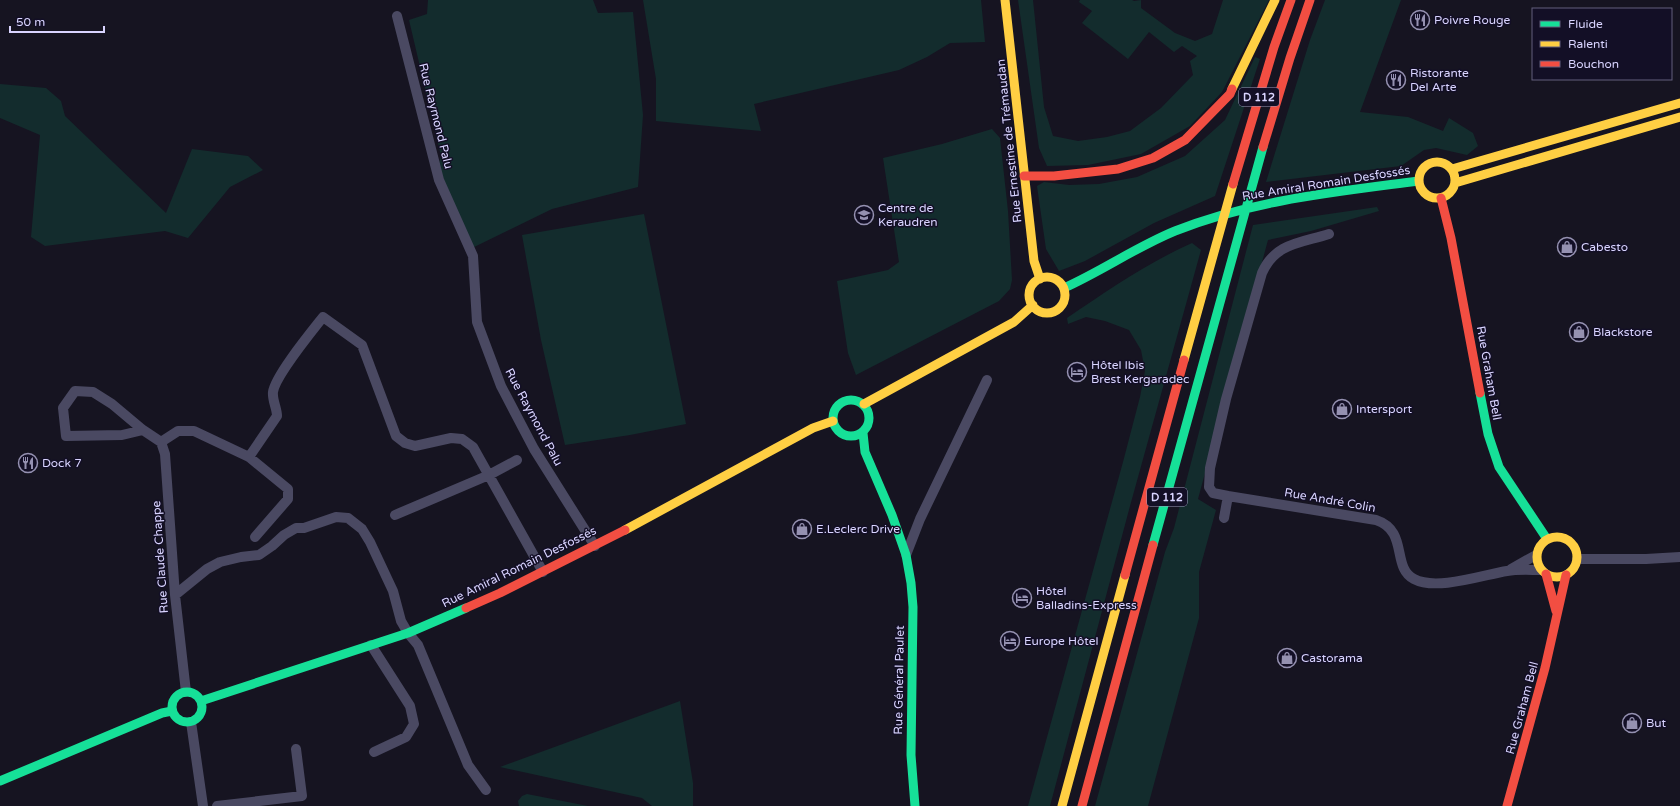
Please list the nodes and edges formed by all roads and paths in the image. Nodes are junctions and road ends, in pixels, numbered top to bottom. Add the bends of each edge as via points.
1 (1005, 0) edge
2 (1275, 0) edge
3 (1291, 0) edge
4 (1310, 0) edge
5 (397, 16) dead end
6 (1680, 103) edge
7 (1680, 117) edge
8 (1452, 169) junction
9 (1024, 176) junction
10 (1418, 182) junction
11 (1455, 183) junction
12 (1441, 198) junction
13 (1329, 234) dead end
14 (1040, 279) junction
15 (1064, 288) junction
16 (1033, 305) junction
17 (988, 380) dead end
18 (864, 404) junction
19 (833, 421) junction
20 (143, 430) junction
21 (863, 432) junction
22 (849, 436) junction
23 (161, 442) junction
24 (865, 452) junction
25 (249, 457) junction
26 (517, 460) dead end
27 (489, 475) junction
28 (1228, 496) junction
29 (395, 515) dead end
30 (1224, 518) dead end
31 (255, 537) dead end
32 (1547, 539) junction
33 (595, 546) junction
34 (906, 555) junction
35 (1536, 555) junction
36 (1680, 557) edge
37 (1577, 559) junction
38 (1509, 570) junction
39 (543, 572) junction
40 (1544, 572) junction
41 (1566, 575) junction
42 (175, 595) junction
43 (1557, 616) junction
44 (408, 633) junction
45 (371, 645) junction
46 (186, 692) junction
47 (201, 701) junction
48 (172, 711) junction
49 (191, 722) junction
50 (296, 749) dead end
51 (374, 752) dead end
52 (0, 781) edge
53 (486, 790) dead end
54 (203, 806) edge
55 (217, 806) edge
56 (914, 806) edge
57 (1062, 806) edge
58 (1082, 806) edge
59 (1507, 806) edge

1 - 9 main road, Rue Ernestine de Trémaudan
2 - 9 main road via 1230,94 1185,140 1153,158 1118,169 1054,176
3 - 57 main road, D 112 via 1274,47 1218,235
4 - 58 main road, D 112 via 1251,189
5 - 33 street, Rue Raymond Palu via 439,180 473,256 477,322 482,336 501,386 534,449
6 - 8 main road
7 - 11 main road
8 - 10 main road via 1442,162 1430,163 1421,170
8 - 11 main road
9 - 14 main road, Rue Ernestine de Trémaudan via 1034,262
10 - 12 main road via 1428,196
10 - 15 main road, Rue Amiral Romain Desfossés via 1277,201 1234,210 1196,223 1139,248
11 - 12 main road via 1451,192
12 - 32 main road, Rue Graham Bell via 1465,308 1488,434 1499,467
13 - 28 street via 1278,251 1270,258 1262,273 1226,399 1210,468 1209,487
14 - 15 main road via 1051,277
14 - 16 main road via 1035,282 1030,293
15 - 16 main road via 1064,300 1055,311 1041,311
16 - 18 main road via 1014,322
17 - 34 street via 920,519
18 - 19 main road via 858,400 846,400 836,408
18 - 21 main road via 870,417
19 - 22 main road via 839,431
19 - 33 main road, Rue Amiral Romain Desfossés via 813,428
20 - 20 street via 93,392 75,391 63,408 66,436 122,435
20 - 23 street
21 - 22 main road
21 - 24 main road, Rue Général Paulet
22 - 24 main road, Rue Général Paulet
23 - 25 street via 178,431 194,431
23 - 42 street, Rue Claude Chappe via 165,454
24 - 34 main road, Rue Général Paulet
25 - 27 street via 277,416 273,393 276,383 323,317 362,345 396,436 405,443 415,446 451,438 462,440 473,446
25 - 31 street via 288,489 288,499
26 - 27 street
27 - 29 street
27 - 39 street
28 - 30 street
28 - 38 street, Rue André Colin via 1386,524 1394,534 1405,570 1418,581 1443,583
32 - 35 main road via 1538,548
32 - 37 main road via 1559,536 1565,538 1574,547
33 - 39 main road, Rue Amiral Romain Desfossés
34 - 56 main road, Rue Général Paulet via 913,607 911,755
35 - 38 street, Rue André Colin
35 - 40 main road
36 - 37 street
37 - 41 main road
38 - 40 street, Rue André Colin
39 - 44 main road, Rue Amiral Romain Desfossés
40 - 41 main road via 1553,576
40 - 43 main road, Rue Graham Bell
41 - 43 main road, Rue Graham Bell
42 - 44 street via 207,569 220,562 259,555 284,534 296,528 304,528 336,517 348,518 362,529 370,542 393,591 401,621
42 - 46 street, Rue Claude Chappe
43 - 59 main road, Rue Graham Bell
44 - 45 main road, Rue Amiral Romain Desfossés
44 - 53 street via 418,645 468,765
45 - 47 main road, Rue Amiral Romain Desfossés
45 - 51 street via 410,706 414,724 406,737
46 - 47 main road via 195,694
46 - 48 main road via 174,698
47 - 49 main road via 201,713
48 - 49 main road via 179,720
48 - 52 main road
49 - 54 street
50 - 55 street via 302,796

